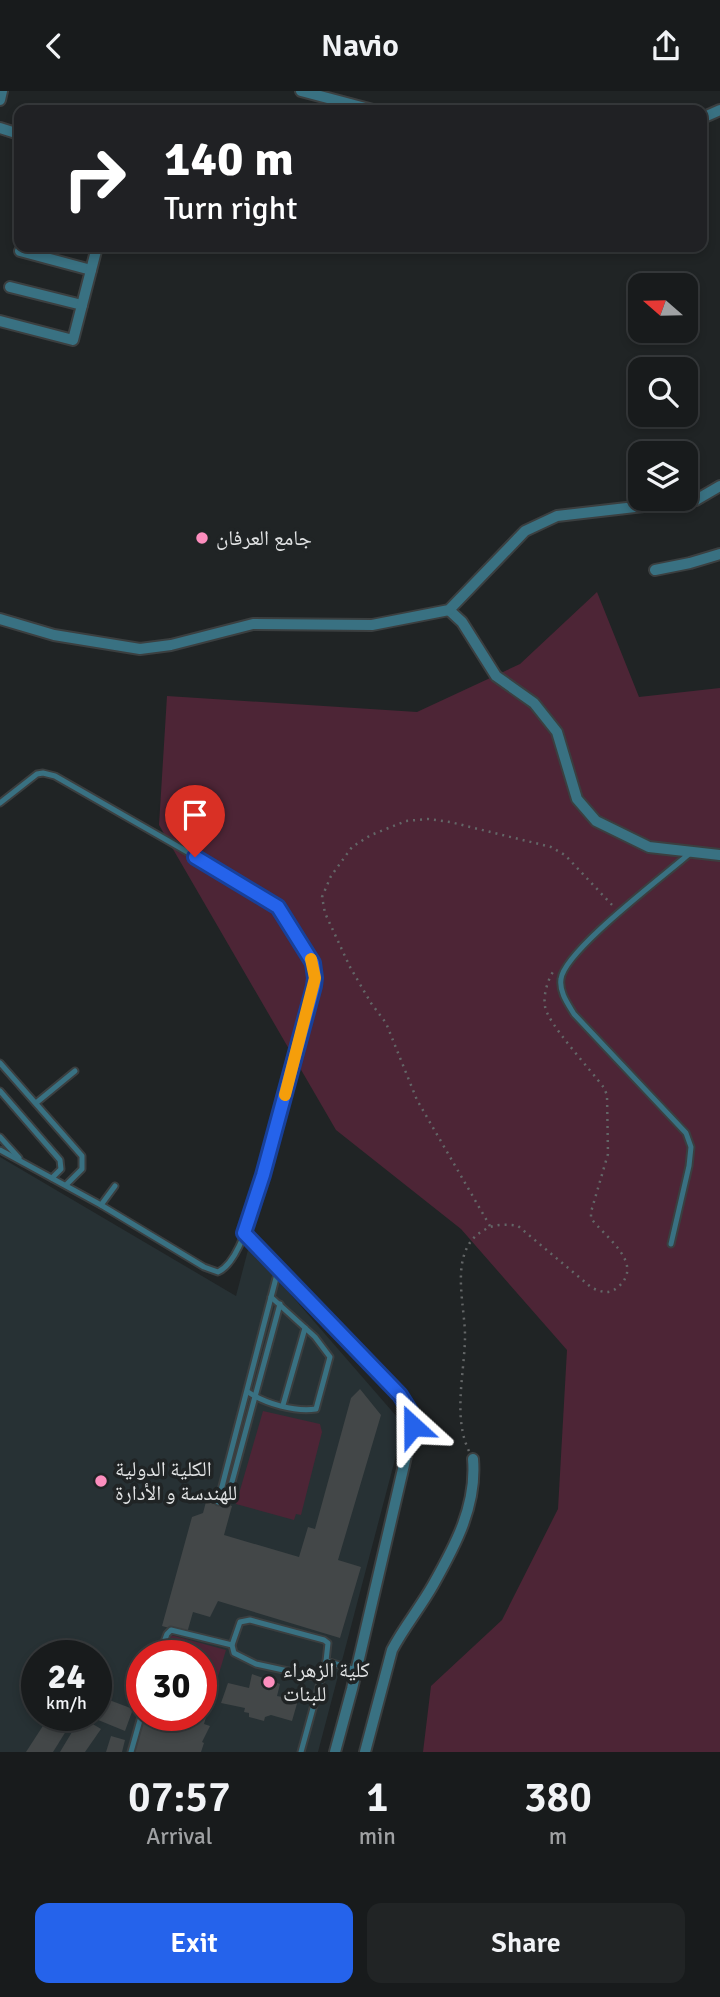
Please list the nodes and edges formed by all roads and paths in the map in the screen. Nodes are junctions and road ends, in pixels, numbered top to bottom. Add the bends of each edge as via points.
1 (2, 91) edge
2 (301, 91) edge
3 (0, 100) edge
4 (354, 105) edge
5 (24, 252) edge
6 (96, 252) edge
7 (91, 270) junction
8 (10, 287) dead end
9 (82, 305) junction
10 (0, 321) edge
11 (720, 487) edge
12 (720, 554) edge
13 (655, 570) dead end
14 (449, 610) junction
15 (0, 619) edge
16 (0, 803) edge
17 (692, 852) junction
18 (720, 855) edge
19 (620, 913) junction
20 (567, 963) junction
21 (0, 1063) edge
22 (75, 1071) dead end
23 (0, 1091) edge
24 (36, 1103) junction
25 (0, 1137) edge
26 (0, 1150) edge
27 (23, 1162) junction
28 (52, 1178) junction
29 (66, 1185) junction
30 (115, 1186) dead end
31 (101, 1205) junction
32 (490, 1226) junction
33 (247, 1236) junction
34 (671, 1244) dead end
35 (281, 1271) junction
36 (271, 1297) junction
37 (280, 1304) junction
38 (305, 1328) junction
39 (248, 1392) junction
40 (256, 1398) junction
41 (283, 1405) junction
42 (473, 1459) joint
43 (218, 1501) dead end
44 (226, 1504) dead end
45 (165, 1640) edge
46 (212, 1640) edge
47 (217, 1641) edge
48 (233, 1645) junction
49 (326, 1661) junction
50 (356, 1670) junction
51 (320, 1678) junction
52 (137, 1731) edge
53 (131, 1752) edge
54 (301, 1752) edge
55 (335, 1752) edge
56 (365, 1752) edge

1 - 3 street
2 - 4 street
5 - 7 street
6 - 7 street
7 - 9 street
8 - 9 street
9 - 10 street via 73,340
11 - 14 street via 696,500 557,516 525,531
12 - 13 street
14 - 15 street via 372,625 253,624 139,649 54,635
14 - 17 street via 462,622 496,676 534,703 557,732 577,799 596,821 649,847
16 - 33 lane via 37,774 55,776 272,901 309,956 314,986
17 - 18 street
17 - 19 lane
19 - 20 lane
19 - 32 path via 565,855 551,847 428,819 407,821 352,847 322,897 350,967 386,1023 417,1100
20 - 32 path via 548,977 544,1008 607,1095 608,1154 591,1218 624,1254 622,1283 601,1292 518,1226
20 - 34 lane via 561,979 563,996 574,1014 686,1133 691,1147
21 - 24 lane
22 - 24 lane
23 - 28 lane via 60,1160 61,1168
24 - 29 lane via 82,1156 82,1169
25 - 27 lane
26 - 27 lane
27 - 28 lane
28 - 29 lane
29 - 31 lane
30 - 31 lane
31 - 33 lane via 211,1271 225,1269
32 - 42 path via 474,1238 462,1269 466,1335 461,1429
33 - 35 street
35 - 36 lane
35 - 50 street via 400,1395 413,1426
36 - 37 lane
36 - 39 lane
37 - 38 lane
37 - 40 lane
38 - 41 lane
38 - 41 lane via 331,1357 316,1409 300,1411
39 - 40 lane
39 - 43 lane
40 - 41 lane
40 - 44 lane
42 - 56 street via 475,1475 467,1517 433,1586 392,1650
45 - 46 lane via 171,1630
47 - 48 lane
48 - 49 lane via 239,1624 247,1619 326,1641
48 - 51 lane via 234,1653 244,1660
49 - 50 lane
49 - 51 lane
50 - 55 street
51 - 54 lane
52 - 53 lane

